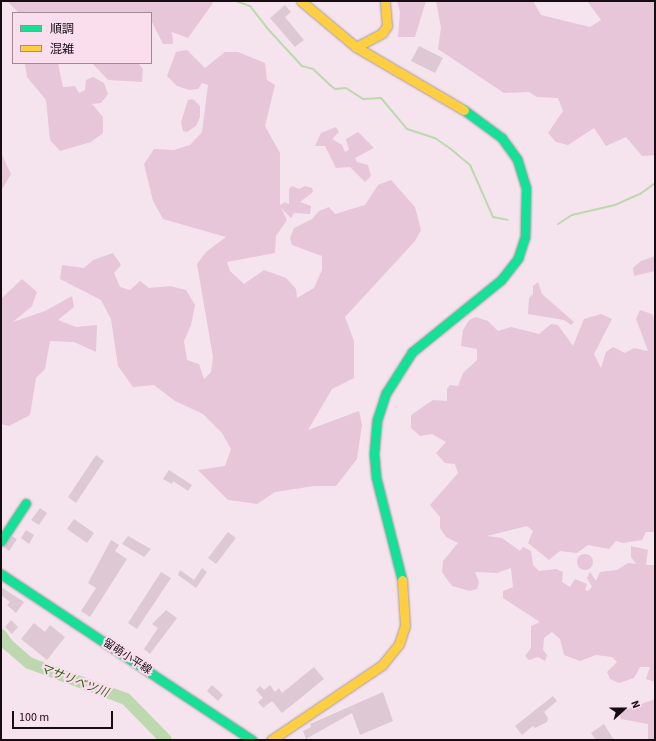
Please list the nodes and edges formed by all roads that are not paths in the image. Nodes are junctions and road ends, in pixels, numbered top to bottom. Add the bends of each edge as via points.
1 (301, 1) edge
2 (385, 1) edge
3 (356, 47) junction
4 (26, 502) dead end
5 (1, 541) edge
6 (1, 574) edge
7 (252, 740) edge
8 (271, 740) edge

1 - 3 street
2 - 3 street via 387,26 382,33
3 - 8 street via 459,106 502,138 517,159 526,188 525,238 518,258 501,280 412,352 386,393 377,420 374,453 376,477 405,593 405,626 399,644 382,665
4 - 5 street
6 - 7 street, 留萌小平線

